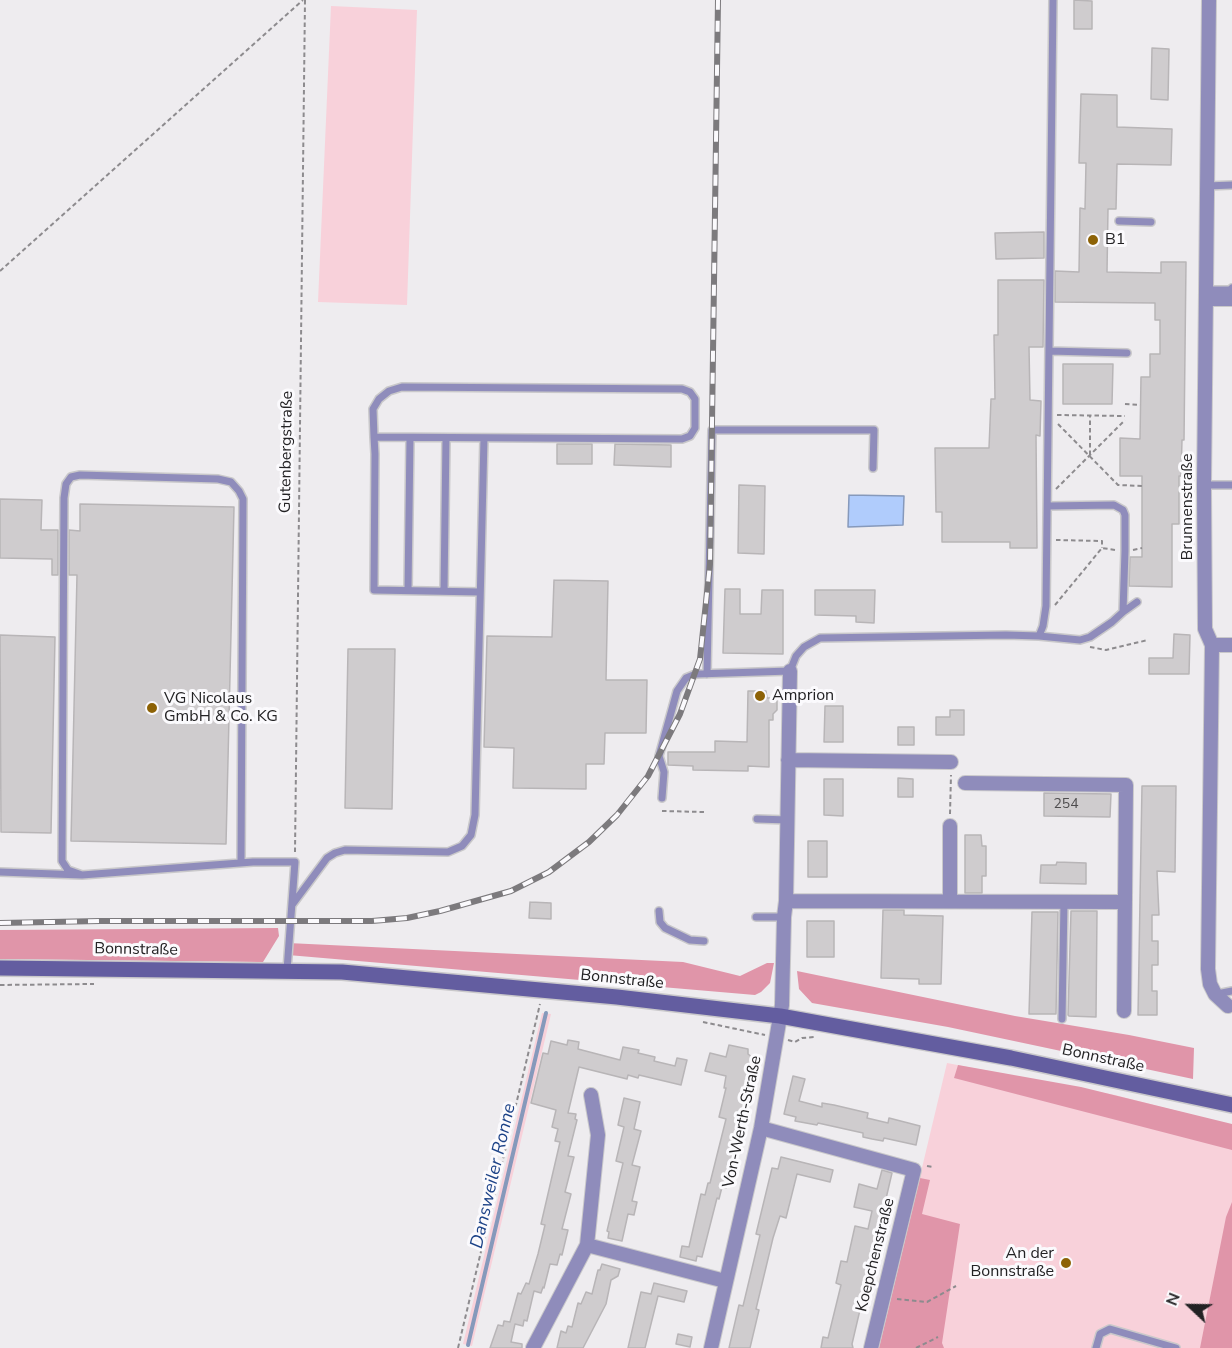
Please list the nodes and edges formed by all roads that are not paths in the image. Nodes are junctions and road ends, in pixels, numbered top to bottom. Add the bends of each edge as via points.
1 (1053, 0) edge
2 (1209, 0) edge
3 (1232, 185) edge
4 (1207, 186) junction
5 (1119, 221) dead end
6 (1151, 222) dead end
7 (1232, 288) edge
8 (1206, 295) junction
9 (1232, 299) edge
10 (1048, 351) junction
11 (1127, 353) dead end
12 (374, 437) junction
13 (410, 438) junction
14 (446, 438) junction
15 (484, 438) junction
16 (873, 468) dead end
17 (1204, 485) junction
18 (1232, 485) edge
19 (1048, 502) junction
20 (408, 590) junction
21 (444, 591) junction
22 (480, 592) junction
23 (1137, 602) dead end
24 (1123, 612) junction
25 (1039, 636) junction
26 (1212, 645) junction
27 (1232, 645) edge
28 (790, 671) junction
29 (707, 674) junction
30 (788, 760) junction
31 (951, 762) road end
32 (965, 783) dead end
33 (662, 798) dead end
34 (757, 819) dead end
35 (788, 820) junction
36 (950, 826) road end
37 (241, 863) junction
38 (0, 872) edge
39 (82, 875) junction
40 (950, 900) junction
41 (786, 901) junction
42 (1064, 901) junction
43 (1125, 902) junction
44 (292, 905) junction
45 (658, 911) dead end
46 (756, 917) dead end
47 (784, 917) junction
48 (704, 941) dead end
49 (0, 968) edge
50 (287, 970) junction
51 (1232, 991) edge
52 (1215, 994) junction
53 (1228, 1006) dead end
54 (1124, 1011) dead end
55 (780, 1016) junction
56 (1062, 1019) dead end
57 (591, 1095) dead end
58 (1232, 1105) edge
59 (761, 1128) junction
60 (587, 1245) junction
61 (725, 1281) junction
62 (533, 1348) edge
63 (711, 1348) edge
64 (871, 1348) edge
65 (1096, 1348) edge
66 (1176, 1348) edge

1 - 10 lane
2 - 4 street, Brunnenstraße
3 - 4 lane
4 - 8 street, Brunnenstraße
5 - 6 lane
7 - 8 lane
8 - 9 street
8 - 17 street, Brunnenstraße
10 - 11 lane
10 - 19 lane
12 - 13 lane
12 - 15 lane via 373,409 389,391 402,387 681,389 695,399 695,428 682,439
12 - 20 lane via 374,590
13 - 14 lane
13 - 20 lane
14 - 15 lane
14 - 21 lane
15 - 22 lane
16 - 29 lane via 874,430 712,429
17 - 18 lane
17 - 26 street, Brunnenstraße via 1205,629
19 - 24 lane via 1119,507 1125,514
19 - 25 lane via 1046,606
20 - 21 lane
21 - 22 lane
22 - 44 lane via 475,815 471,835 462,846 448,852 335,853
23 - 24 lane
24 - 25 lane via 1080,640
25 - 28 lane via 820,638 804,647
26 - 27 street
26 - 52 street, Brunnenstraße via 1208,969
28 - 29 lane
28 - 30 street, Von-Werth-Straße
29 - 33 lane via 686,678 677,692 659,756 664,772
30 - 31 street
30 - 35 street, Von-Werth-Straße
32 - 43 street via 1126,785
34 - 35 lane
35 - 41 street, Von-Werth-Straße
36 - 40 street
37 - 39 lane
37 - 39 lane via 243,499 231,482 218,479 80,474 66,484 64,498 62,861 68,870
37 - 44 lane via 295,862
38 - 39 lane
40 - 41 street
40 - 42 street
41 - 47 street, Von-Werth-Straße
42 - 43 street
42 - 56 lane
43 - 54 street
44 - 50 lane
45 - 48 lane via 665,928 690,940
46 - 47 lane
47 - 55 street, Von-Werth-Straße
49 - 50 main road, Bonnstraße
50 - 55 main road, Bonnstraße via 571,993
51 - 52 lane
52 - 53 street
55 - 58 main road, Bonnstraße via 1011,1058
55 - 59 street, Von-Werth-Straße
57 - 60 street via 598,1135
59 - 61 street, Von-Werth-Straße
59 - 64 street, Koepchenstraße via 914,1170
60 - 61 street
60 - 62 street
61 - 63 street, Von-Werth-Straße
65 - 66 lane via 1100,1334 1110,1329

